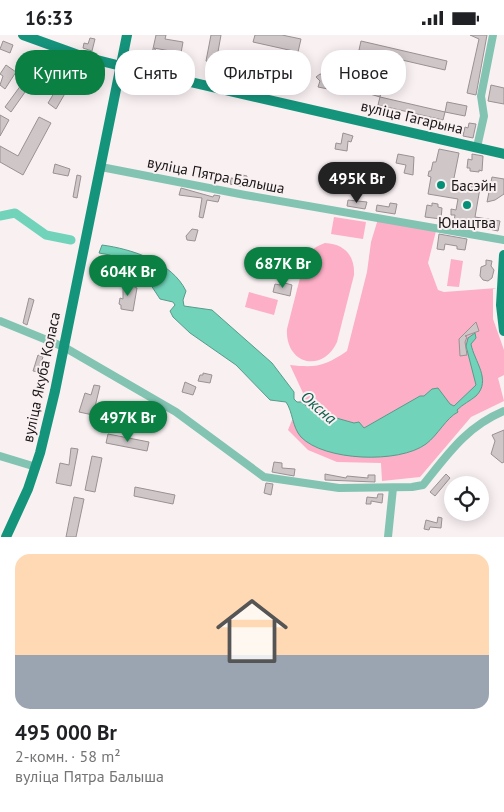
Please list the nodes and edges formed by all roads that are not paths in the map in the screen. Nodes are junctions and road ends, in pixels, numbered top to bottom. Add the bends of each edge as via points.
1 (23, 35) edge
2 (127, 35) edge
3 (493, 35) edge
4 (124, 50) edge
5 (115, 64) edge
6 (195, 83) edge
7 (115, 95) edge
8 (477, 147) junction
9 (504, 154) edge
10 (101, 167) junction
11 (504, 239) edge
12 (504, 255) edge
13 (0, 321) edge
14 (503, 327) edge
15 (64, 347) junction
16 (504, 411) edge
17 (0, 456) edge
18 (36, 467) junction
19 (393, 488) junction
20 (28, 489) junction
21 (6, 537) edge
22 (11, 537) edge
23 (388, 537) edge

1 - 5 main road, вуліца Гагарына
2 - 4 main road, вуліца Якуба Коласа
3 - 8 street via 481,96 484,116
6 - 8 main road, вуліца Гагарына
7 - 10 main road, вуліца Якуба Коласа
8 - 9 main road, вуліца Гагарына
10 - 11 street, вуліца Пятра Балыша
10 - 15 main road, вуліца Якуба Коласа
12 - 14 main road via 500,305
13 - 15 street
15 - 18 main road, вуліца Якуба Коласа
15 - 19 street via 188,419 264,477 339,489
16 - 19 street via 470,431 423,485
17 - 18 street
18 - 20 main road, вуліца Якуба Коласа
19 - 23 street
20 - 21 main road, вуліца Якуба Коласа
20 - 22 main road, вуліца Якуба Коласа via 27,500

